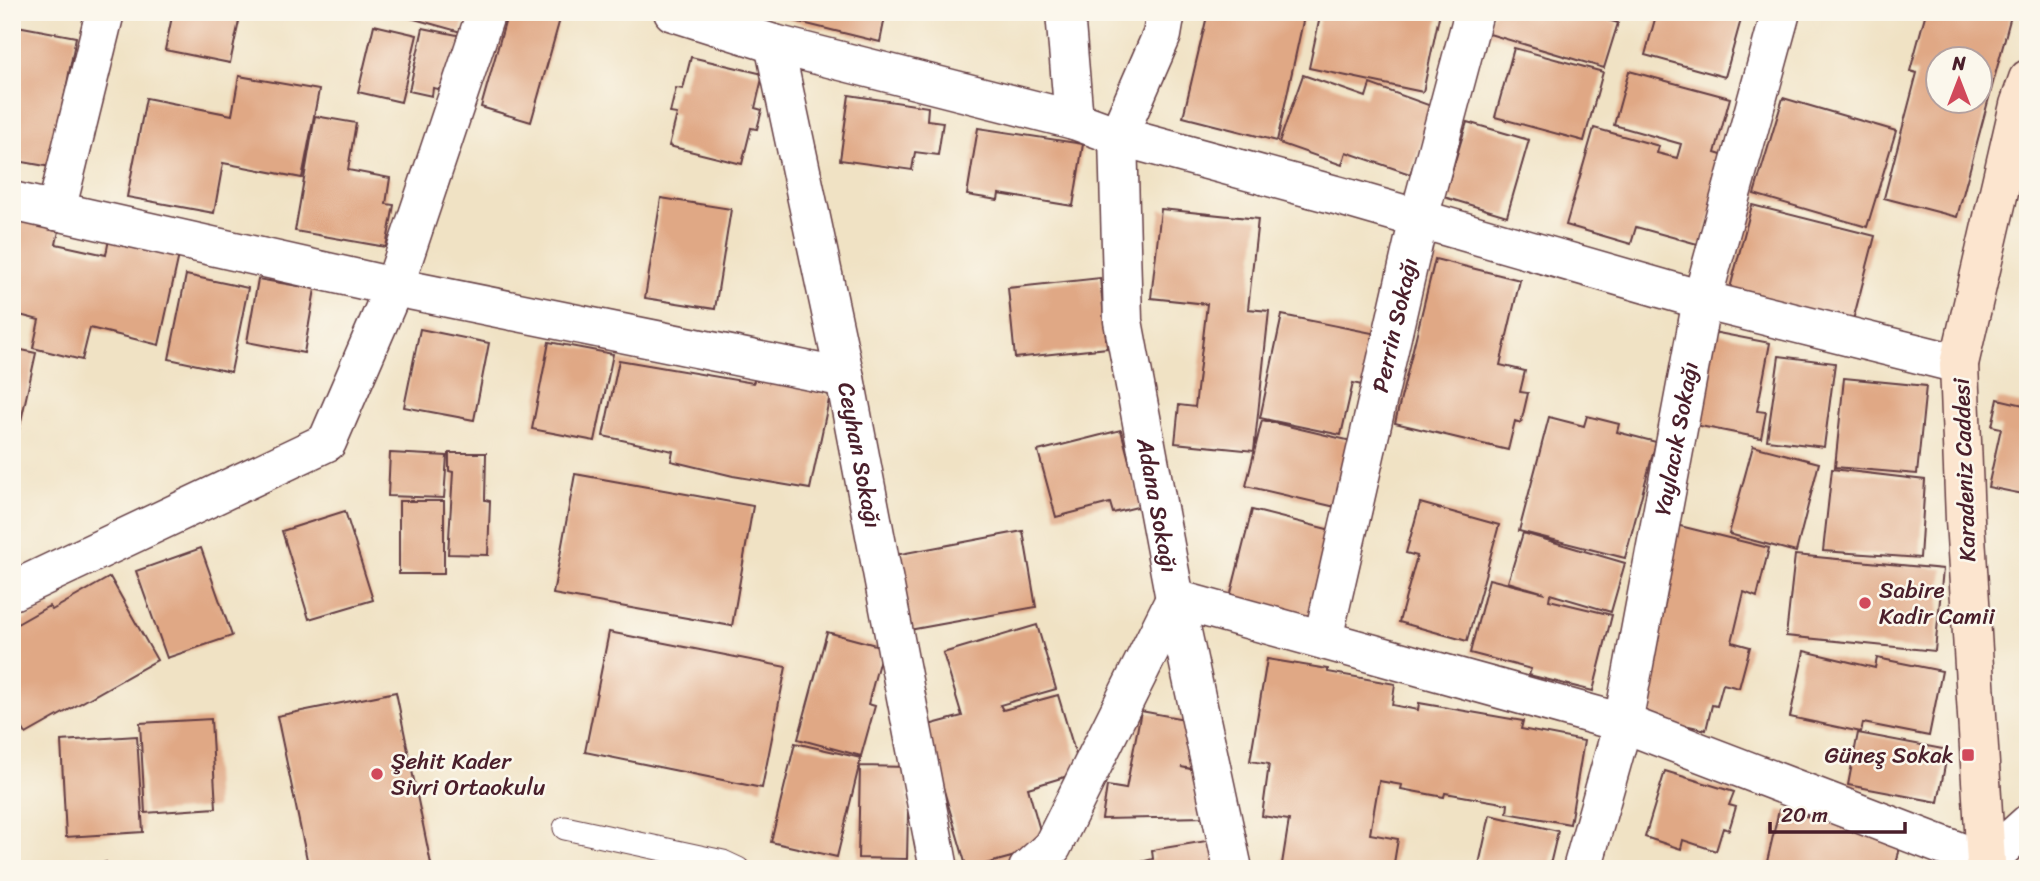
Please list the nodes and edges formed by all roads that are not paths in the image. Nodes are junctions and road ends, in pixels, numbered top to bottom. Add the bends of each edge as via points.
1 (105, 12) edge
2 (486, 12) edge
3 (673, 12) edge
4 (1065, 12) edge
5 (1166, 12) edge
6 (1474, 12) edge
7 (1781, 12) edge
8 (732, 20) edge
9 (774, 44) junction
10 (2028, 79) edge
11 (1074, 120) junction
12 (1118, 136) junction
13 (12, 201) edge
14 (56, 211) junction
15 (1419, 218) junction
16 (394, 287) junction
17 (1702, 300) junction
18 (1959, 364) junction
19 (845, 378) junction
20 (12, 591) edge
21 (1175, 599) junction
22 (1323, 639) junction
23 (1623, 723) junction
24 (2028, 824) edge
25 (565, 828) dead end
26 (1985, 865) edge
27 (738, 869) edge
28 (939, 869) edge
29 (1028, 869) edge
30 (1233, 869) edge
31 (1582, 869) edge

1 - 14 street
2 - 16 street
3 - 8 street
4 - 11 street
5 - 12 street via 1162,35
6 - 15 street, Perrin Sokağı
7 - 17 street, Yaylacık Sokağı
8 - 9 street
9 - 11 street
9 - 19 street, Ceyhan Sokağı
10 - 18 main road, Karadeniz Caddesi
11 - 12 street
12 - 15 street
12 - 21 street, Adana Sokağı via 1123,321
13 - 14 street
14 - 16 street
15 - 17 street
15 - 22 street, Perrin Sokağı
16 - 19 street
16 - 20 street via 327,442
17 - 18 street
17 - 23 street, Yaylacık Sokağı
18 - 26 main road, Karadeniz Caddesi
19 - 28 street, Ceyhan Sokağı
21 - 22 street
21 - 29 street via 1052,847
21 - 30 street, Adana Sokağı
22 - 23 street
23 - 26 street
23 - 31 street, Yaylacık Sokağı
24 - 26 street
25 - 27 lane

